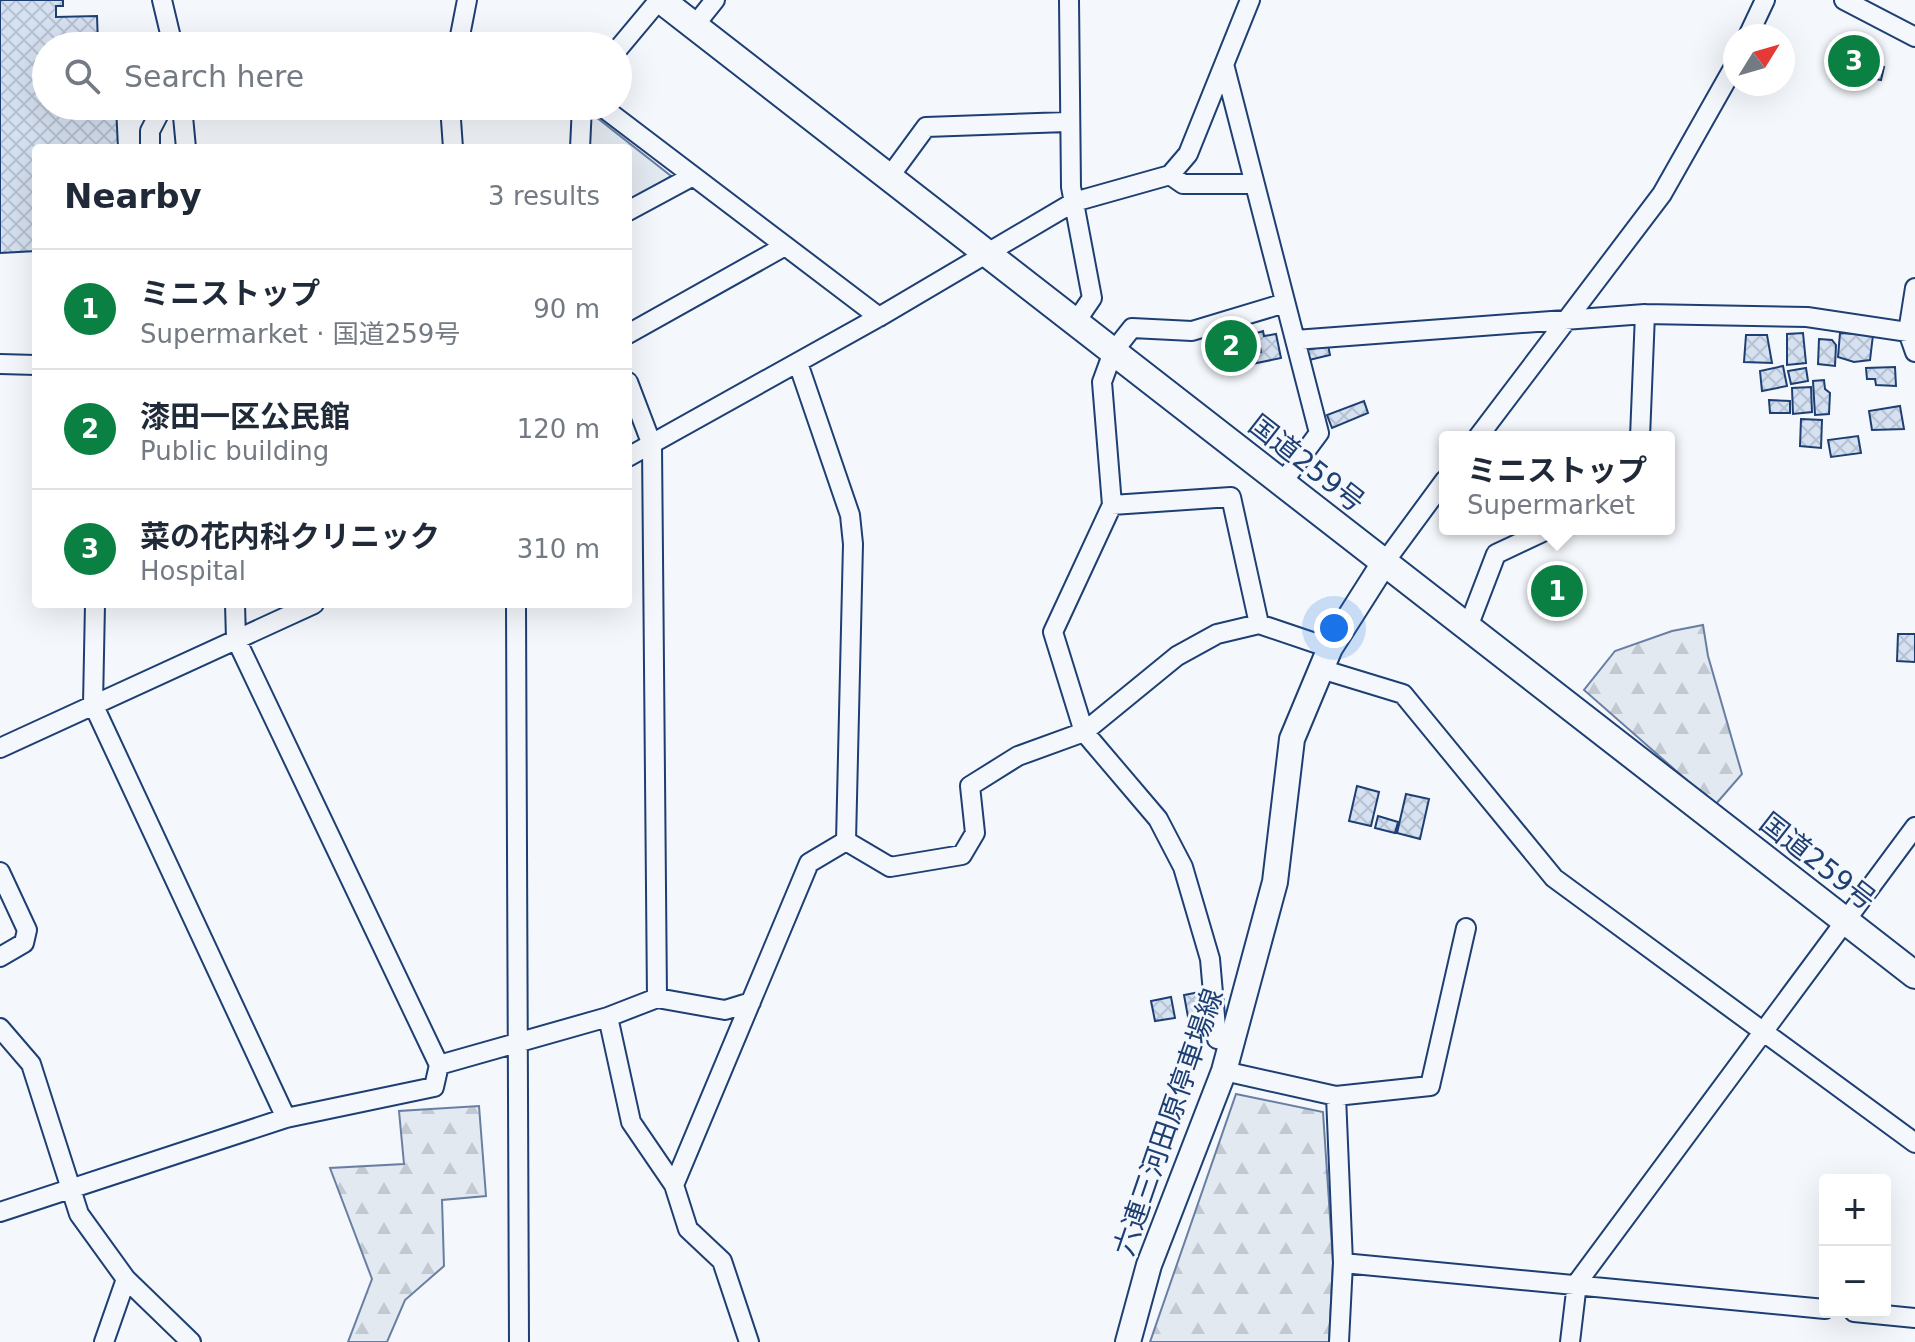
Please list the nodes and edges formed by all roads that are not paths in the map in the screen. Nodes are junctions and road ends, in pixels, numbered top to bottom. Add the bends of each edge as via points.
1 (162, 0) edge
2 (467, 0) edge
3 (660, 0) edge
4 (715, 0) edge
5 (1069, 0) edge
6 (1250, 0) edge
7 (1765, 0) edge
8 (1844, 0) edge
9 (1754, 24) edge
10 (695, 25) junction
11 (170, 32) edge
12 (461, 32) edge
13 (632, 33) edge
14 (1915, 37) edge
15 (1225, 68) junction
16 (1723, 86) edge
17 (156, 120) edge
18 (183, 120) edge
19 (451, 120) edge
20 (581, 120) edge
21 (619, 120) edge
22 (1067, 122) junction
23 (150, 144) edge
24 (186, 144) edge
25 (453, 144) edge
26 (580, 144) edge
27 (1170, 175) junction
28 (693, 176) junction
29 (890, 176) junction
30 (1252, 184) junction
31 (1074, 202) junction
32 (632, 209) edge
33 (785, 246) junction
34 (988, 255) junction
35 (1915, 288) edge
36 (1285, 303) junction
37 (1645, 314) junction
38 (879, 317) junction
39 (1570, 317) junction
40 (1075, 323) junction
41 (632, 332) edge
42 (1911, 333) edge
43 (1295, 340) junction
44 (1113, 352) junction
45 (1915, 352) edge
46 (798, 363) junction
47 (0, 364) edge
48 (32, 365) edge
49 (632, 392) edge
50 (1483, 431) edge
51 (1640, 431) edge
52 (652, 445) junction
53 (632, 455) edge
54 (1282, 483) junction
55 (1439, 488) edge
56 (1112, 505) junction
57 (1536, 535) edge
58 (1384, 563) junction
59 (95, 608) edge
60 (235, 608) edge
61 (305, 608) edge
62 (516, 608) edge
63 (1259, 624) junction
64 (1468, 627) junction
65 (236, 639) junction
66 (1325, 659) junction
67 (93, 704) junction
68 (1084, 732) junction
69 (0, 748) edge
70 (1915, 827) edge
71 (846, 841) junction
72 (0, 872) edge
73 (1843, 922) junction
74 (1466, 928) dead end
75 (0, 957) edge
76 (1915, 975) edge
77 (657, 998) junction
78 (751, 1002) junction
79 (608, 1017) junction
80 (0, 1028) edge
81 (1761, 1032) junction
82 (1232, 1041) junction
83 (517, 1044) junction
84 (439, 1065) junction
85 (1224, 1071) junction
86 (1336, 1096) junction
87 (286, 1118) junction
88 (1915, 1143) edge
89 (674, 1185) junction
90 (72, 1188) junction
91 (0, 1212) edge
92 (1343, 1263) junction
93 (126, 1279) junction
94 (1577, 1283) junction
95 (1819, 1308) edge
96 (1891, 1316) edge
97 (1915, 1318) edge
98 (104, 1342) edge
99 (191, 1342) edge
100 (519, 1342) edge
101 (749, 1342) edge
102 (1128, 1342) edge
103 (1339, 1342) edge
104 (1570, 1342) edge

1 - 11 street
2 - 12 street
3 - 10 highway, 国道259号
3 - 13 street
4 - 10 street
5 - 22 street
6 - 15 street
7 - 9 street
8 - 14 street
10 - 29 highway, 国道259号
15 - 27 street via 1188,154
15 - 30 street
16 - 39 street via 1662,194
17 - 23 street
18 - 24 street
19 - 25 street
20 - 26 street
21 - 28 street
22 - 29 street via 926,127
22 - 31 street
27 - 30 street via 1183,184
27 - 31 street
28 - 32 street
28 - 33 street
29 - 34 highway, 国道259号
30 - 36 street
31 - 34 street
31 - 40 street via 1092,298
33 - 38 street
33 - 41 street
34 - 38 street
34 - 40 highway, 国道259号
35 - 42 street
36 - 43 street
36 - 44 street via 1192,331 1132,328
37 - 39 street
37 - 42 street via 1807,317
37 - 51 street
38 - 46 street
39 - 43 street
39 - 50 street
40 - 44 highway, 国道259号
42 - 45 street
43 - 54 street via 1319,433
44 - 54 highway, 国道259号
44 - 56 street via 1102,382
46 - 52 street
46 - 71 street via 850,515 853,544
47 - 48 street
49 - 52 street
52 - 53 street
52 - 77 street
54 - 58 highway, 国道259号
55 - 58 street
56 - 63 street via 1231,497
56 - 68 street via 1053,632
57 - 64 street via 1496,554
58 - 64 highway, 国道259号
58 - 66 main road, 六連三河田原停車場線
59 - 67 street
60 - 65 street
61 - 65 street
62 - 83 street
63 - 66 street
63 - 68 street via 1217,634 1177,656
64 - 73 highway, 国道259号
65 - 67 street
65 - 84 street
66 - 81 street via 1403,694 1554,878
66 - 82 main road, 六連三河田原停車場線 via 1292,739 1275,882
67 - 69 street
67 - 87 street
68 - 71 street via 1018,756 970,786 975,833 962,855 890,867
68 - 82 street via 1158,819 1183,867 1210,959 1217,1039
70 - 73 street
71 - 78 street via 809,863
72 - 75 street via 27,930 24,943
73 - 76 highway, 国道259号
73 - 81 street
74 - 86 street via 1430,1086
77 - 78 street via 725,1010
77 - 79 street
78 - 89 street
79 - 83 street
79 - 89 street via 631,1122
80 - 90 street via 31,1064
81 - 88 street
81 - 94 street
82 - 85 main road, 六連三河田原停車場線
83 - 84 street
83 - 100 street
84 - 87 street via 434,1087
85 - 86 street
85 - 102 main road, 六連三河田原停車場線 via 1149,1265
86 - 92 street
87 - 90 street
89 - 101 street via 688,1229 722,1261
90 - 91 street
90 - 93 street via 79,1214
92 - 94 street
92 - 103 street
93 - 98 street
93 - 99 street
94 - 95 street
94 - 104 street
96 - 97 street

